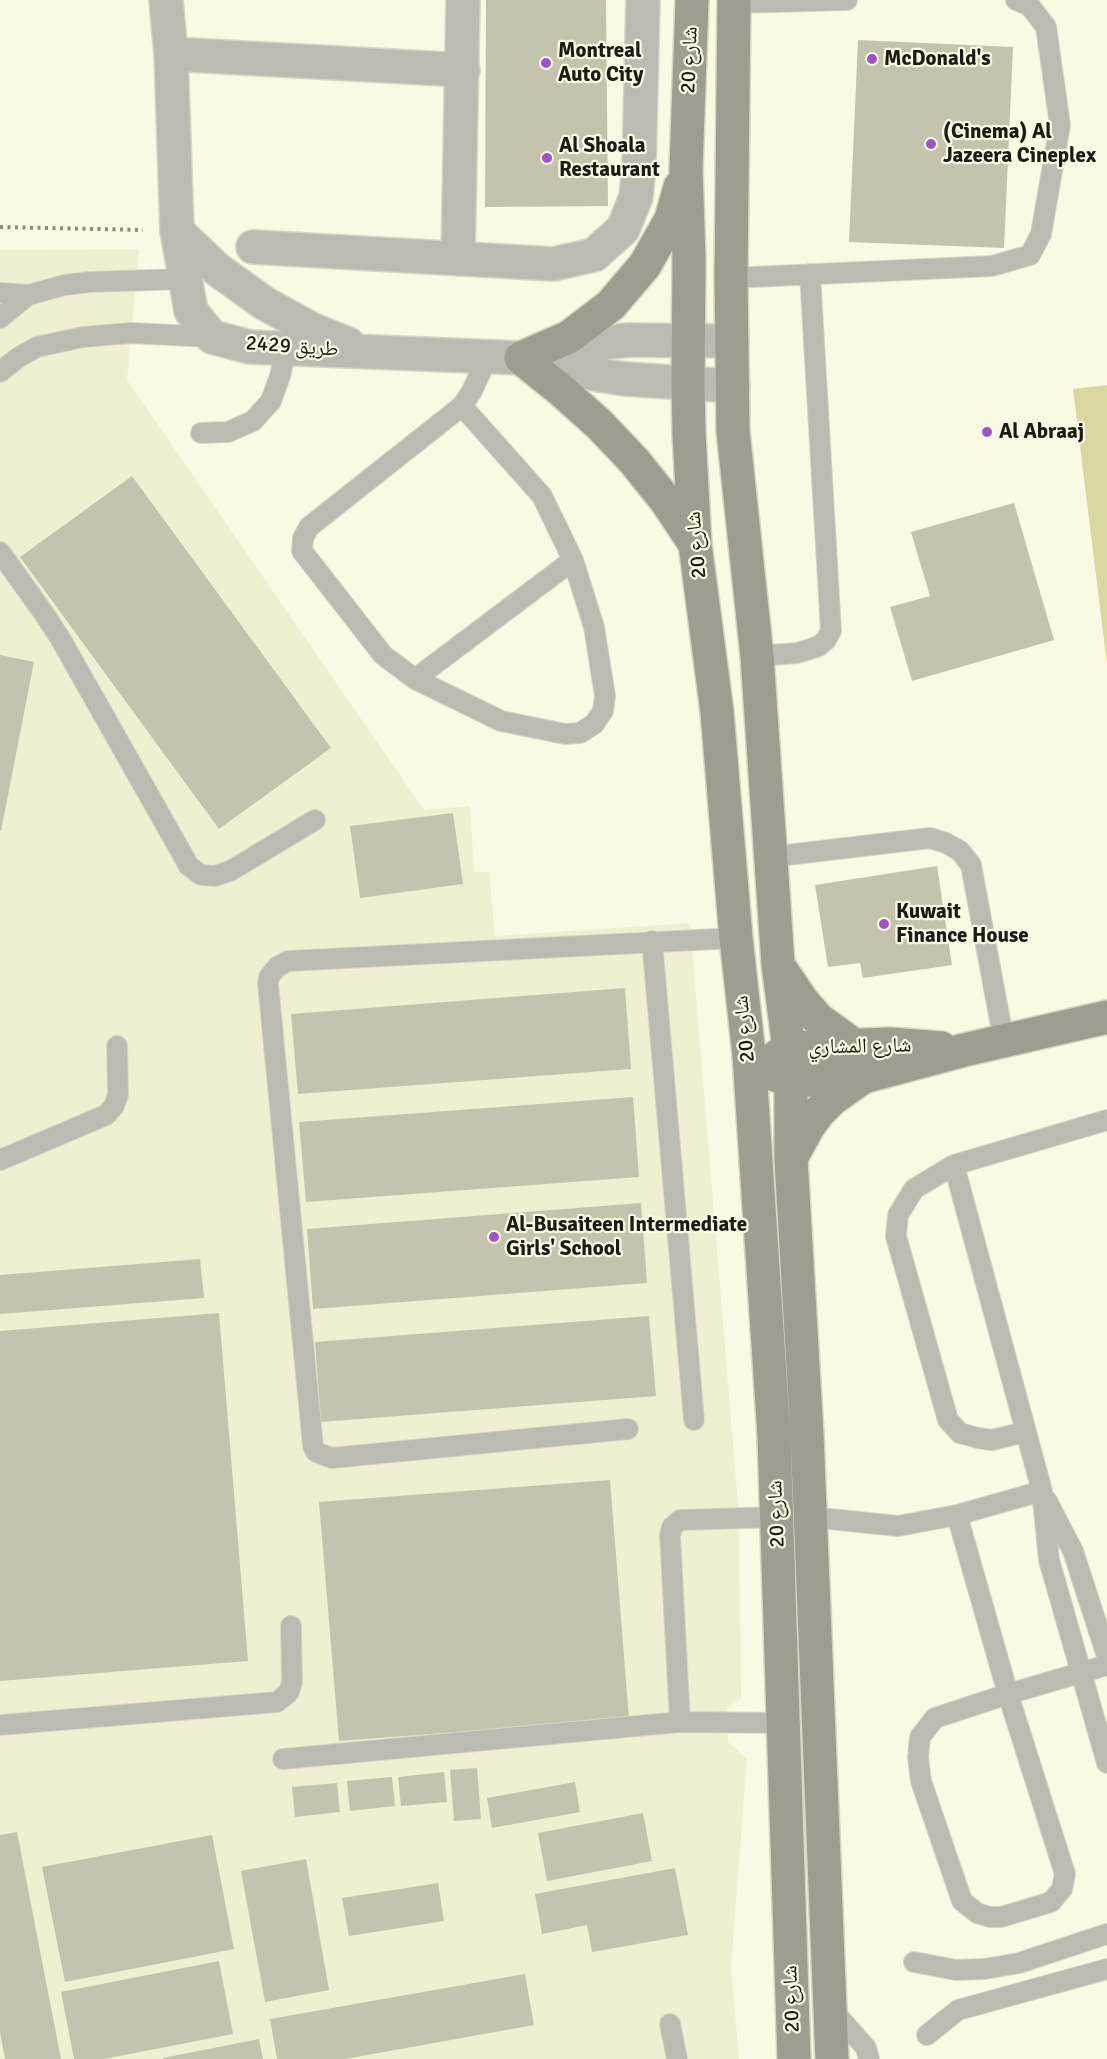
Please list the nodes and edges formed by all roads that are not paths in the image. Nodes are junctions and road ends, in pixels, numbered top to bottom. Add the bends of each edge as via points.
1 (166, 0) edge
2 (463, 0) edge
3 (643, 0) edge
4 (692, 0) edge
5 (847, 0) edge
6 (1016, 0) edge
7 (734, 2) edge
8 (171, 54) junction
9 (463, 70) junction
10 (686, 169) junction
11 (177, 231) junction
12 (253, 247) dead end
13 (458, 259) junction
14 (689, 260) junction
15 (810, 274) junction
16 (731, 278) junction
17 (184, 279) junction
18 (0, 293) edge
19 (28, 295) junction
20 (0, 318) edge
21 (212, 337) junction
22 (689, 341) junction
23 (732, 341) junction
24 (286, 349) junction
25 (366, 351) junction
26 (488, 356) junction
27 (521, 358) junction
28 (0, 372) edge
29 (688, 384) junction
30 (733, 386) junction
31 (462, 406) junction
32 (201, 433) dead end
33 (695, 544) junction
34 (0, 552) edge
35 (573, 560) junction
36 (757, 656) junction
37 (415, 679) junction
38 (315, 820) dead end
39 (770, 856) junction
40 (736, 938) junction
41 (652, 941) junction
42 (778, 964) junction
43 (1107, 1017) edge
44 (1004, 1042) junction
45 (117, 1046) dead end
46 (789, 1048) junction
47 (859, 1061) junction
48 (763, 1072) junction
49 (1107, 1120) edge
50 (0, 1160) edge
51 (790, 1160) junction
52 (954, 1166) junction
53 (694, 1420) dead end
54 (628, 1429) dead end
55 (1025, 1432) junction
56 (1042, 1491) junction
57 (957, 1515) junction
58 (777, 1517) junction
59 (810, 1517) junction
60 (291, 1626) dead end
61 (1107, 1656) edge
62 (1107, 1665) edge
63 (1080, 1673) junction
64 (1008, 1694) junction
65 (680, 1722) junction
66 (784, 1723) junction
67 (0, 1725) edge
68 (283, 1759) dead end
69 (1107, 1763) edge
70 (1107, 1934) edge
71 (914, 1962) dead end
72 (1107, 1969) edge
73 (830, 2007) junction
74 (670, 2024) dead end
75 (927, 2035) dead end
76 (677, 2059) edge
77 (794, 2059) edge
78 (832, 2059) edge
79 (869, 2059) edge

1 - 8 street
2 - 9 street
3 - 13 street via 639,166 636,196 623,229 594,255 553,264
4 - 10 main road, شارع 20
5 - 7 lane
6 - 15 lane via 1030,6 1046,27 1060,125 1041,234 1029,255 992,266
7 - 16 main road, شارع 20
8 - 9 street
8 - 11 street
9 - 13 street
10 - 14 main road, شارع 20
10 - 27 main road via 671,219 651,256 611,305 569,337
11 - 17 street
11 - 25 street via 218,270 264,303 313,330
12 - 13 street
14 - 16 main road via 701,270
14 - 22 main road, شارع 20
15 - 16 lane
15 - 36 lane via 831,631 819,646 797,653
16 - 23 main road, شارع 20
17 - 19 lane via 81,283
17 - 21 street via 191,311
18 - 19 lane
19 - 20 lane
21 - 24 street, طريق 2429 via 250,347
21 - 28 lane via 131,333 83,337 37,347
22 - 23 street, طريق 2429
22 - 27 street, طريق 2429 via 610,342
22 - 29 main road, شارع 20
23 - 30 main road, شارع 20
24 - 25 street, طريق 2429
24 - 32 lane via 271,401 253,421 228,432
25 - 26 street, طريق 2429
26 - 27 street, طريق 2429
26 - 31 lane
27 - 29 street, طريق 2429 via 598,375
27 - 33 main road via 600,425 635,462
29 - 30 street, طريق 2429
29 - 33 main road, شارع 20
30 - 36 main road, شارع 20 via 733,431
31 - 35 lane via 542,496
31 - 37 lane via 309,527 303,538 303,551 383,655
33 - 40 main road, شارع 20 via 717,712
34 - 38 lane via 60,638 189,866 201,875 230,871
35 - 37 lane
35 - 37 lane via 594,627 605,696 603,711 594,724 580,733 565,734 501,721
36 - 39 main road, شارع 20
39 - 42 main road, شارع 20
39 - 44 lane via 930,838 960,851 971,864
40 - 41 lane
40 - 48 main road, شارع 20
41 - 53 lane
41 - 54 lane via 288,961 272,971 268,984 316,1452 332,1458
42 - 46 main road, شارع 20
42 - 47 main road via 803,1002
43 - 44 main road, شارع المشاري
44 - 47 main road, شارع المشاري
45 - 50 lane via 118,1095 106,1115
46 - 47 main road, شارع المشاري
46 - 48 main road, شارع 20
47 - 48 main road, شارع المشاري
47 - 51 main road via 808,1127
48 - 51 main road, شارع 20
48 - 58 main road, شارع 20
49 - 52 lane
51 - 59 main road, شارع 20
52 - 55 lane
52 - 55 lane via 914,1189 898,1215 896,1236 948,1420 960,1433 978,1438 992,1440
55 - 56 lane
56 - 57 lane
56 - 61 lane via 1073,1551
56 - 63 lane via 1049,1560
57 - 59 lane via 898,1526
57 - 64 lane
58 - 65 lane via 680,1520 672,1527
58 - 66 main road, شارع 20
59 - 73 main road, شارع 20
60 - 67 lane via 292,1682 289,1692 277,1702
62 - 63 lane
63 - 64 lane
63 - 69 lane
64 - 64 lane via 935,1718 920,1737 918,1757 921,1781 962,1901 976,1913 990,1917 1051,1902 1062,1889 1065,1874
65 - 66 lane
65 - 68 lane
66 - 77 main road, شارع 20
70 - 71 lane via 1019,1963 984,1969 956,1970
72 - 75 lane via 958,2010
73 - 78 main road, شارع 20
73 - 79 lane via 866,2048
74 - 76 lane

